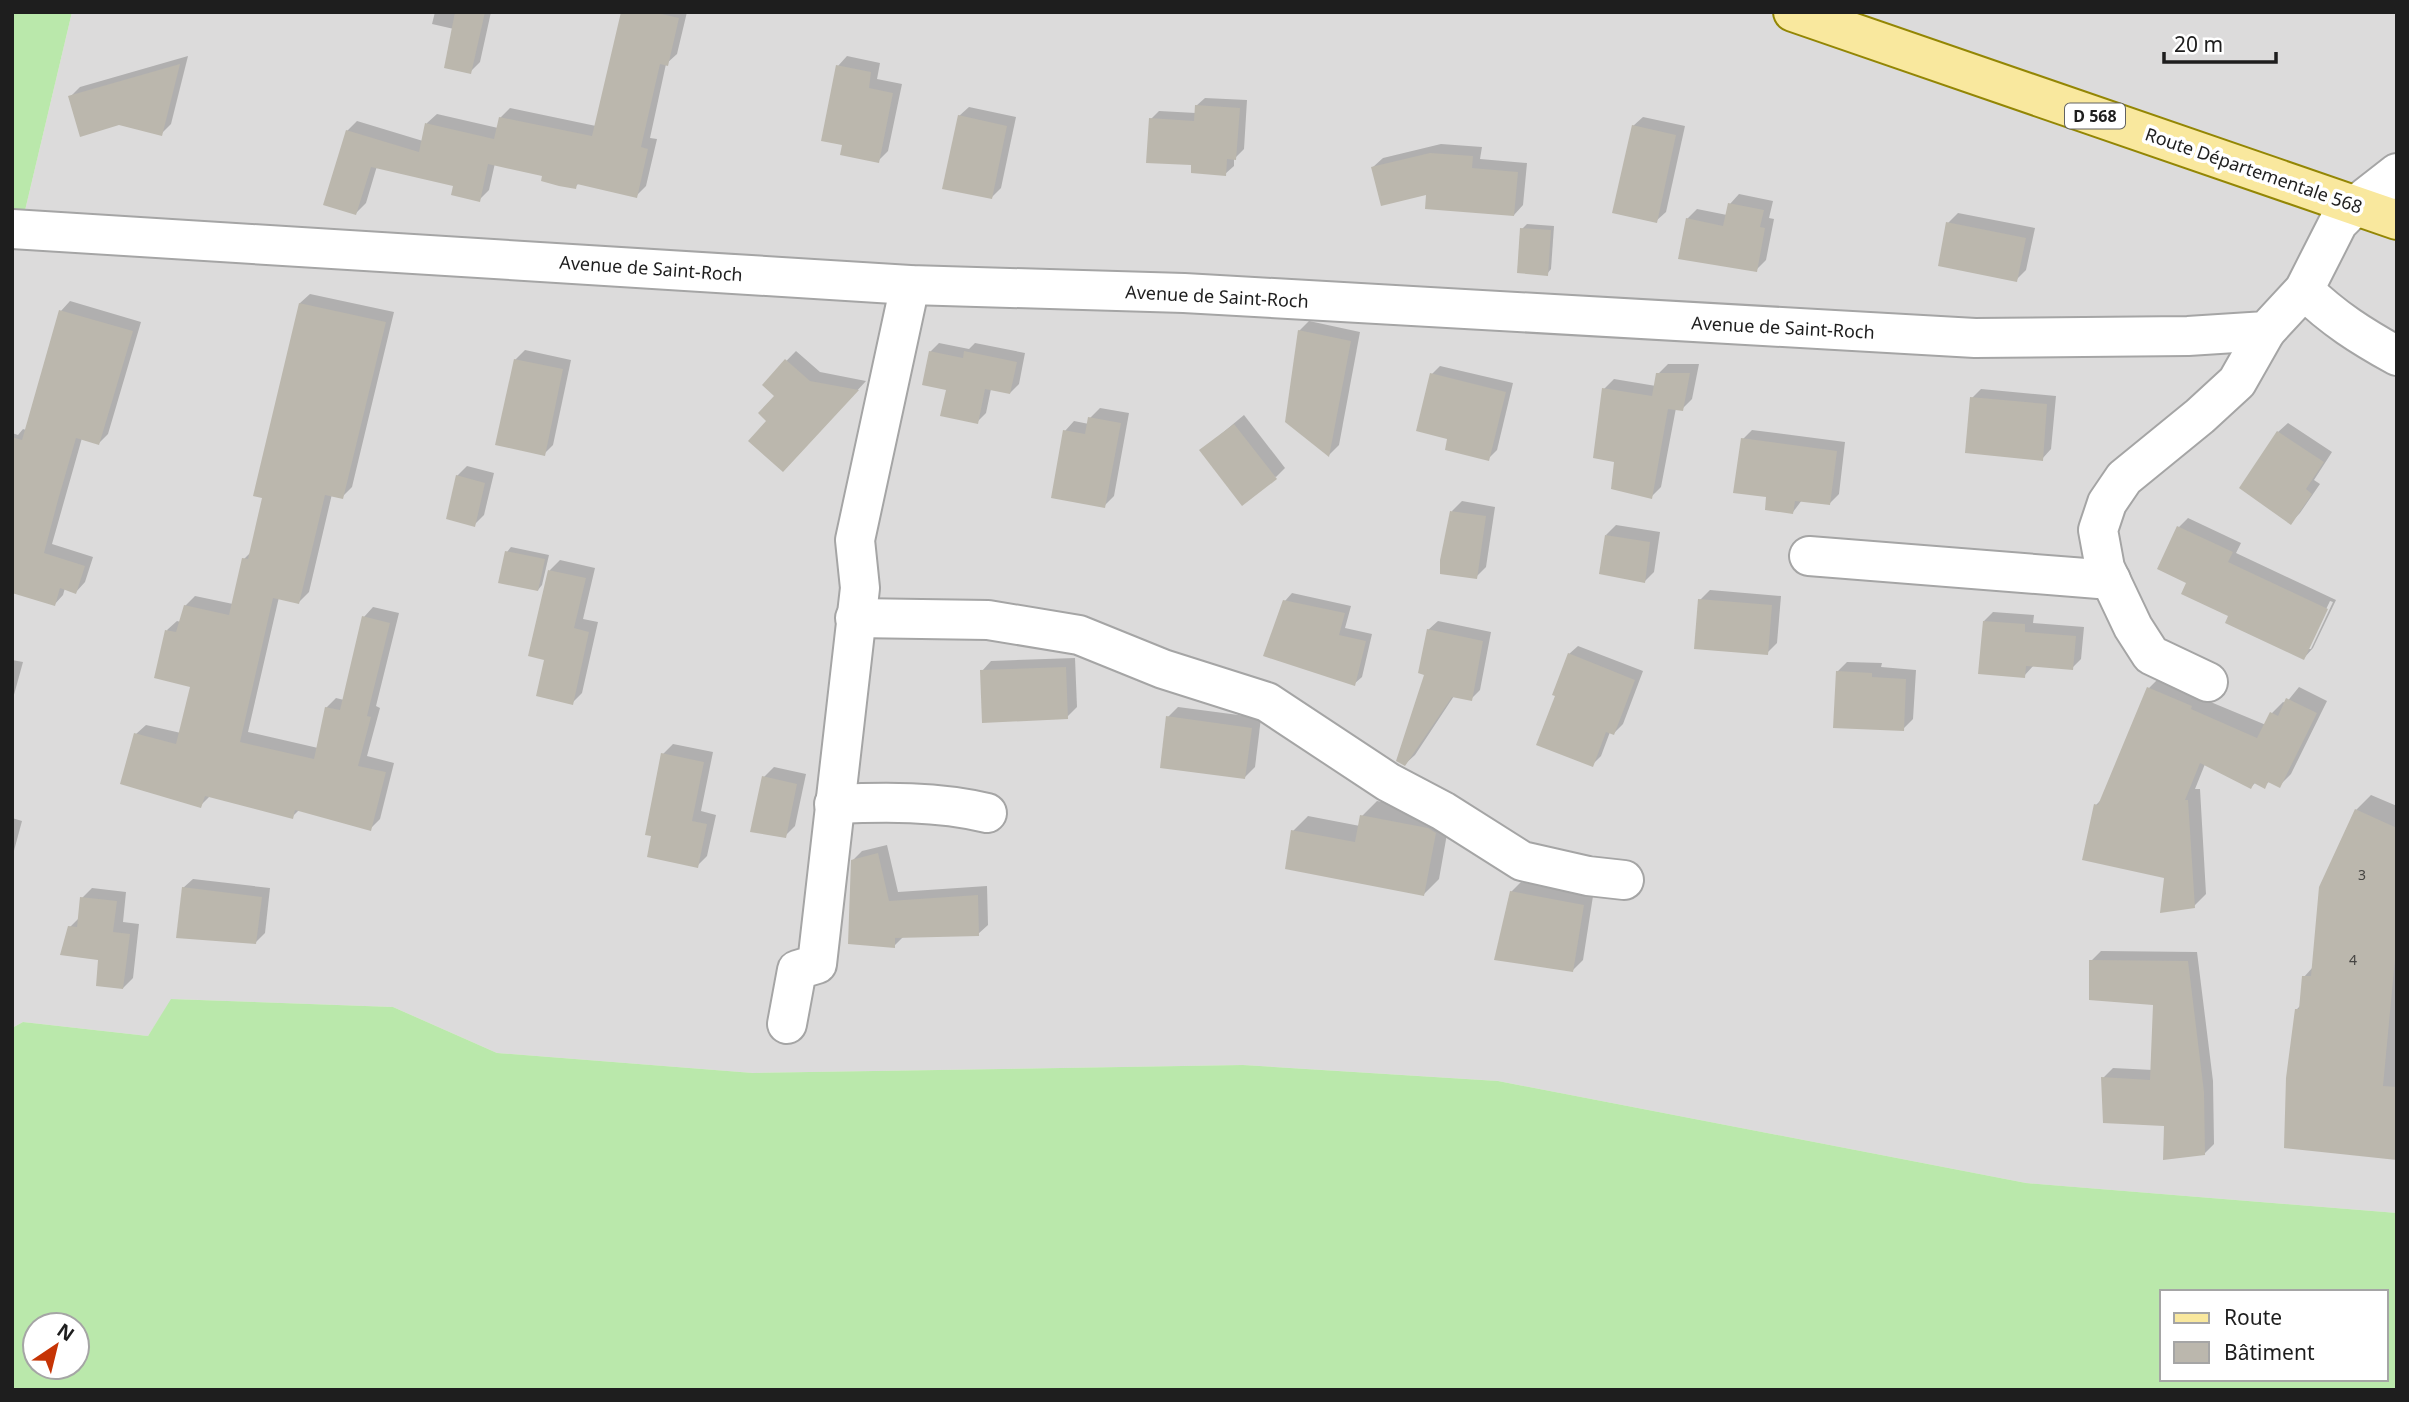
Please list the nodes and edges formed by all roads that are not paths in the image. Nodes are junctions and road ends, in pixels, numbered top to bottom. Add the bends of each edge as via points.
1 (1793, 12) edge
2 (2397, 173) edge
3 (2384, 213) edge
4 (12, 229) edge
5 (910, 285) junction
6 (2304, 290) junction
7 (2266, 331) junction
8 (2397, 356) edge
9 (1809, 556) dead end
10 (2111, 580) junction
11 (855, 618) junction
12 (2208, 682) dead end
13 (834, 804) junction
14 (987, 813) dead end
15 (1624, 880) dead end
16 (788, 1024) dead end

1 - 3 main road, Route Départementale 568 / D 568
2 - 3 street
3 - 6 street via 2338,223
4 - 5 street, Avenue de Saint-Roch
5 - 7 street, Avenue de Saint-Roch via 1184,293 1975,338
5 - 11 street via 855,540 860,588
6 - 7 street
6 - 8 street via 2356,334
7 - 10 street via 2237,382 2124,478 2107,503 2098,530
9 - 10 street
10 - 12 street via 2151,655
11 - 13 street
11 - 15 street via 988,620 1079,635 1163,669 1266,702 1388,782 1522,861
13 - 14 street via 957,806
13 - 16 street via 817,964 797,970

